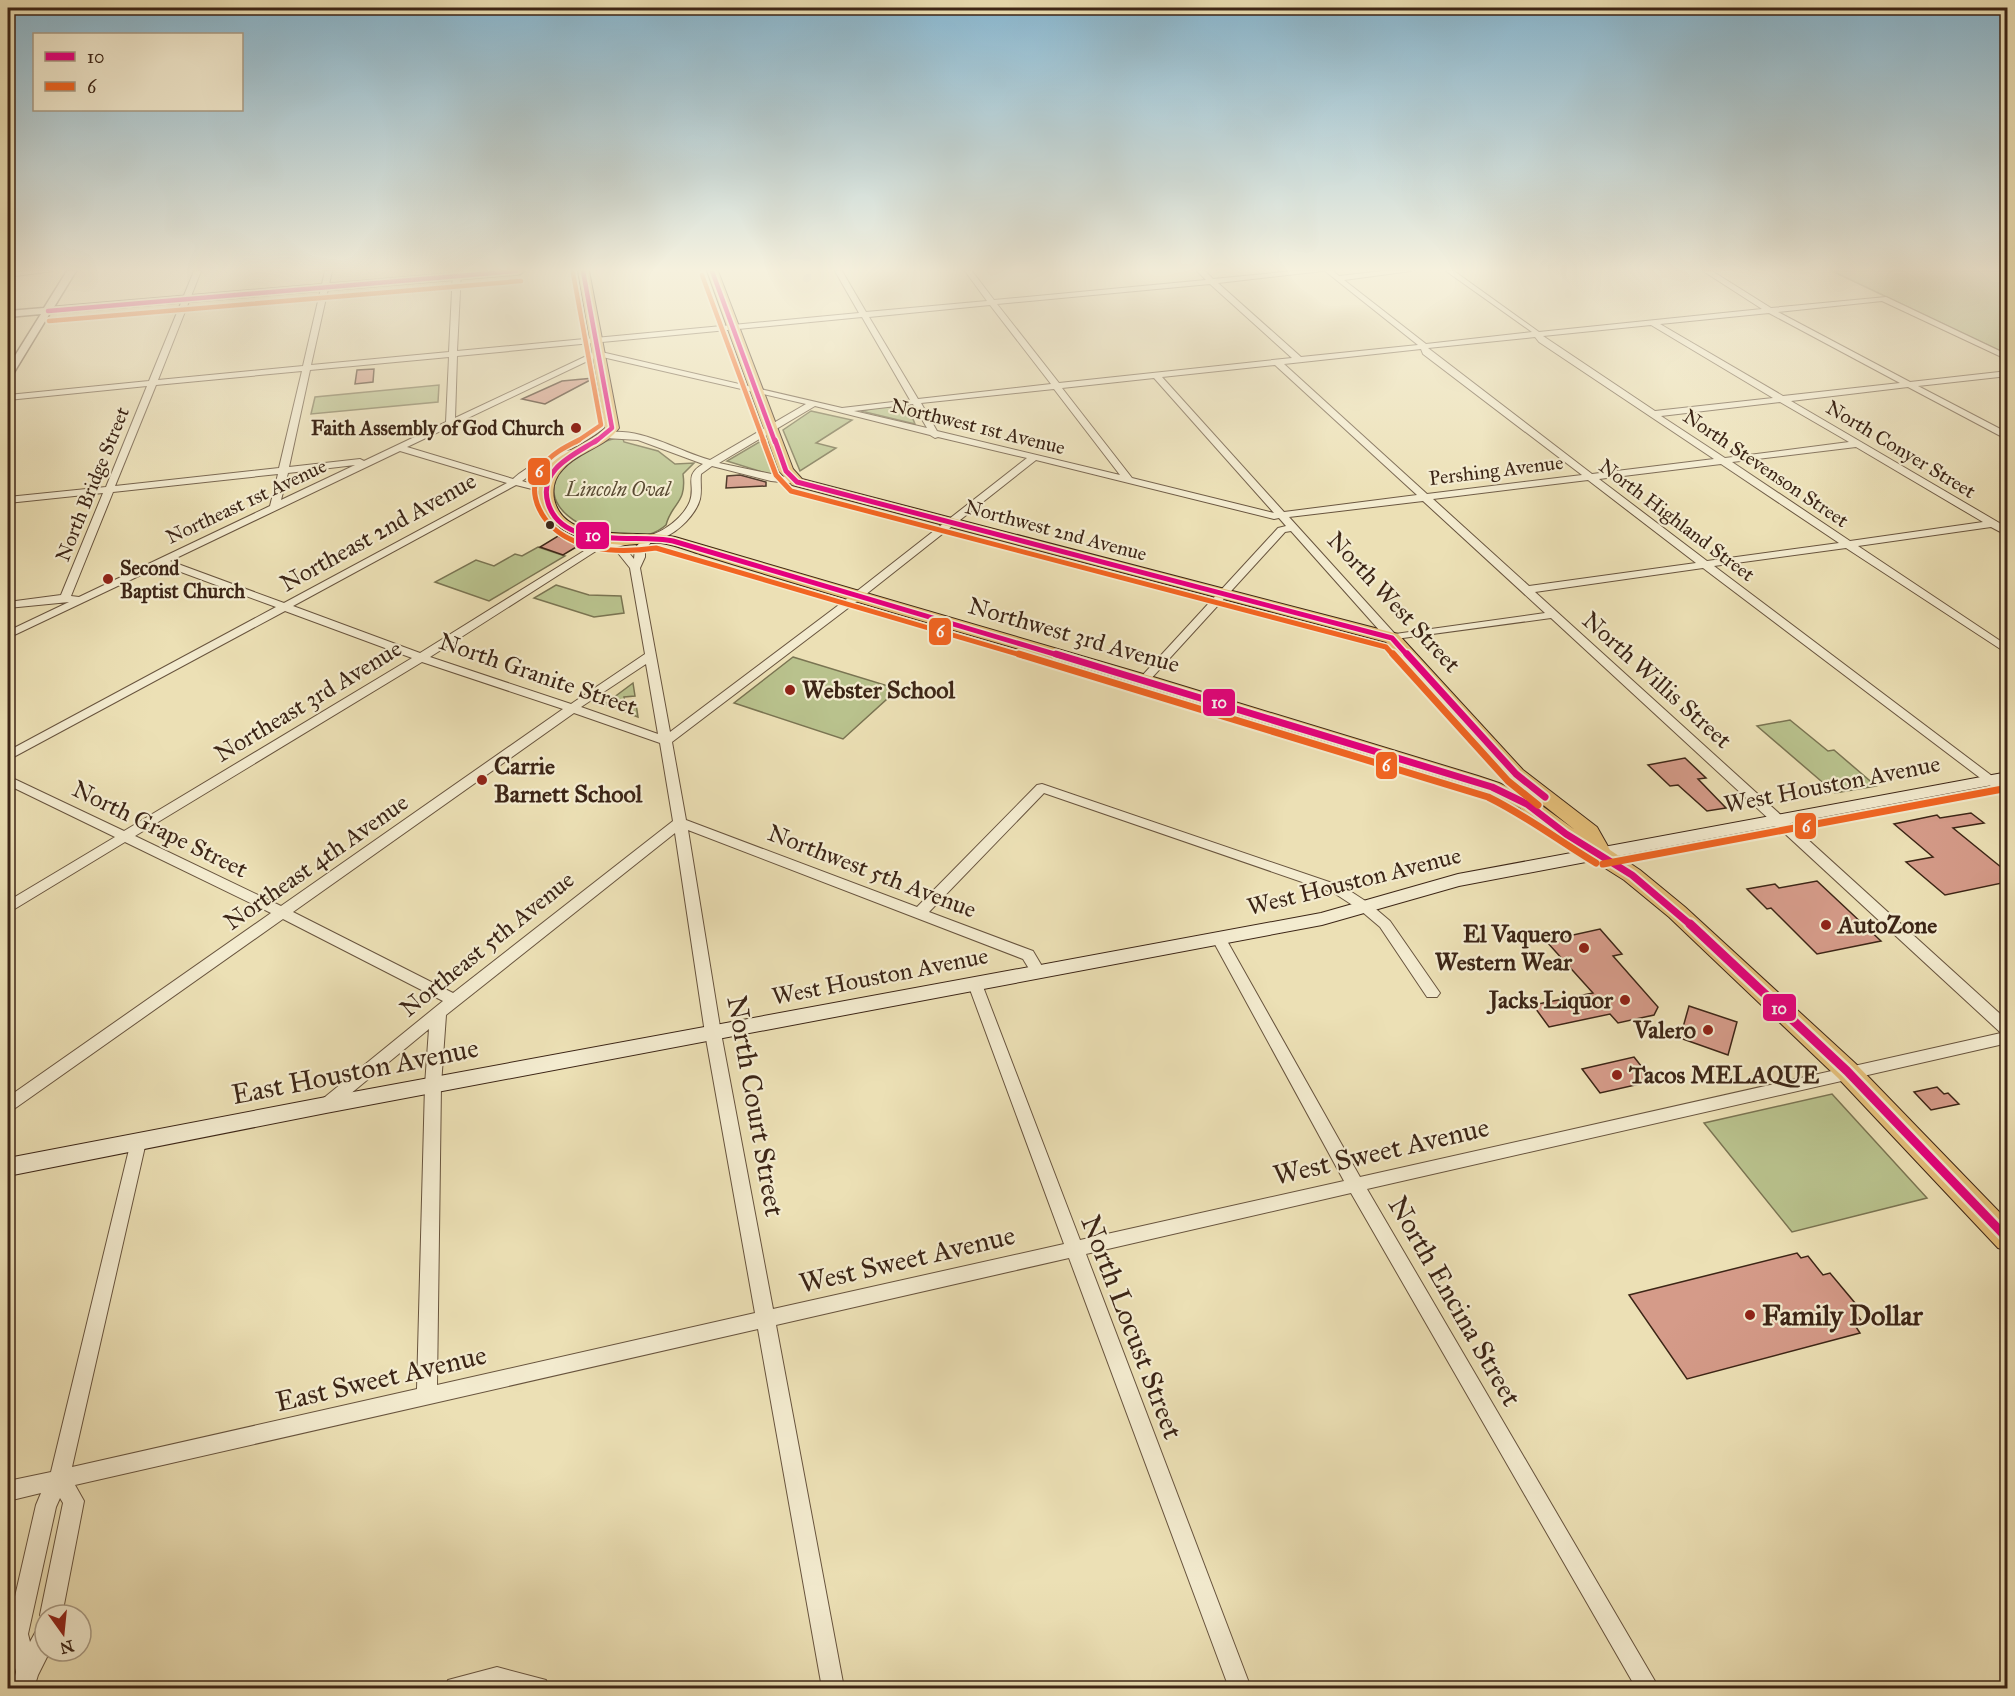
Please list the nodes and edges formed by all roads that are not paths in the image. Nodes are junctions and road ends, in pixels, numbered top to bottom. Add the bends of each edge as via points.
1 (23, 350) edge
2 (166, 350) edge
3 (312, 350) edge
4 (453, 350) edge
5 (532, 350) edge
6 (590, 350) edge
7 (597, 350) edge
8 (608, 350) edge
9 (741, 350) edge
10 (885, 350) edge
11 (1028, 350) edge
12 (1288, 350) edge
13 (1387, 350) edge
14 (1425, 350) edge
15 (1557, 350) edge
16 (1699, 350) edge
17 (1844, 350) edge
18 (1990, 350) edge
19 (453, 354) junction
20 (2007, 358) edge
21 (1299, 360) junction
22 (1278, 362) junction
23 (308, 368) junction
24 (2007, 373) edge
25 (8, 374) edge
26 (1156, 375) junction
27 (152, 383) junction
28 (1908, 384) junction
29 (1056, 386) junction
30 (755, 389) junction
31 (8, 397) edge
32 (1781, 399) junction
33 (915, 402) junction
34 (812, 404) junction
35 (838, 410) junction
36 (1654, 414) junction
37 (450, 423) junction
38 (771, 428) junction
39 (606, 435) junction
40 (935, 435) junction
41 (2007, 437) edge
42 (1858, 444) junction
43 (399, 448) junction
44 (575, 452) junction
45 (1033, 458) junction
46 (1723, 460) junction
47 (371, 461) junction
48 (711, 462) junction
49 (284, 470) junction
50 (1590, 477) junction
51 (1129, 481) junction
52 (515, 482) junction
53 (797, 482) junction
54 (110, 489) junction
55 (544, 491) junction
56 (1424, 497) junction
57 (8, 500) edge
58 (275, 507) junction
59 (1281, 515) junction
60 (950, 523) junction
61 (1992, 524) junction
62 (571, 528) junction
63 (1292, 528) junction
64 (2007, 533) edge
65 (653, 537) junction
66 (633, 540) junction
67 (1848, 545) junction
68 (592, 546) junction
69 (610, 547) junction
70 (160, 561) junction
71 (1705, 564) junction
72 (635, 568) junction
73 (1526, 590) junction
74 (1223, 595) junction
75 (856, 597) junction
76 (65, 598) junction
77 (79, 600) junction
78 (8, 605) edge
79 (287, 606) junction
80 (1552, 615) junction
81 (8, 635) edge
82 (1392, 638) junction
83 (2007, 651) edge
84 (650, 656) junction
85 (422, 657) junction
86 (1144, 680) junction
87 (574, 707) junction
88 (666, 741) junction
89 (8, 756) edge
90 (1516, 774) junction
91 (2007, 777) edge
92 (8, 780) edge
93 (1989, 780) junction
94 (1492, 787) junction
95 (2007, 795) edge
96 (1779, 821) junction
97 (680, 822) junction
98 (124, 836) junction
99 (1601, 854) junction
100 (8, 907) edge
101 (1365, 907) junction
102 (283, 913) junction
103 (920, 913) junction
104 (1220, 939) junction
105 (1039, 973) junction
106 (975, 984) junction
107 (1432, 993) dead end
108 (454, 1000) junction
109 (438, 1013) junction
110 (2007, 1030) edge
111 (713, 1033) junction
112 (2007, 1037) edge
113 (1847, 1071) junction
114 (434, 1085) junction
115 (326, 1105) junction
116 (8, 1106) edge
117 (138, 1142) junction
118 (8, 1167) edge
119 (1355, 1184) junction
120 (2007, 1240) edge
121 (1073, 1248) junction
122 (766, 1319) junction
123 (427, 1396) junction
124 (59, 1479) junction
125 (8, 1491) edge
126 (53, 1603) edge
127 (33, 1662) edge
128 (25, 1680) edge
129 (456, 1689) edge
130 (538, 1689) edge
131 (833, 1689) edge
132 (1240, 1689) edge
133 (1648, 1689) edge

1 - 25 street
2 - 27 street, North Bridge Street
3 - 23 street
4 - 19 street
5 - 19 street
6 - 37 street, Northeast 1st Avenue
7 - 39 main road via 612,428
8 - 30 street, Northwest 1st Avenue
9 - 30 main road
10 - 33 street
11 - 29 street
12 - 21 street
13 - 21 street
14 - 50 street, North Highland Street
15 - 36 street, North Stevenson Street
16 - 32 street, North Conyer Street
17 - 28 street
18 - 20 street
19 - 23 street
19 - 37 street
21 - 22 street
22 - 26 street
22 - 56 street, North Willis Street
23 - 27 street
23 - 49 street
24 - 28 street
26 - 29 street
26 - 59 street, North West Street
27 - 31 street
27 - 54 street, North Bridge Street
28 - 32 street
28 - 41 street
29 - 33 street
29 - 51 street
30 - 34 street, Northwest 1st Avenue
30 - 38 main road
32 - 36 street
32 - 42 street, North Conyer Street
33 - 35 street
33 - 40 street
34 - 35 street, Northwest 1st Avenue
34 - 38 street
35 - 40 street, Northwest 1st Avenue
36 - 46 street, North Stevenson Street
37 - 43 street, Northeast 1st Avenue
38 - 48 street
38 - 53 main road via 786,471
39 - 44 main road
39 - 48 street via 644,438
40 - 45 street, Northwest 1st Avenue
42 - 46 street, Pershing Avenue
42 - 61 street, North Conyer Street
43 - 47 street, Northeast 1st Avenue
43 - 52 street
44 - 52 street, Northeast 2nd Avenue via 546,462
44 - 55 main road via 554,470
45 - 51 street, Northwest 1st Avenue
45 - 60 street
46 - 50 street, Pershing Avenue
46 - 67 street, North Stevenson Street
47 - 49 street
47 - 58 street, Northeast 1st Avenue
48 - 53 street, Northwest 2nd Avenue
48 - 65 street via 695,475 693,505 675,525
49 - 54 street
49 - 58 street
50 - 56 street, Pershing Avenue
50 - 71 street, North Highland Street
51 - 59 street, Northwest 1st Avenue
52 - 55 street
52 - 79 street, Northeast 2nd Avenue
53 - 60 main road, Northwest 2nd Avenue
54 - 57 street
54 - 76 street, North Bridge Street
55 - 62 main road via 548,507
56 - 59 street, Pershing Avenue
56 - 73 street, North Willis Street
58 - 70 street, Northeast 1st Avenue
59 - 63 street, North West Street
60 - 74 main road, Northwest 2nd Avenue
60 - 75 street
61 - 64 street, North Conyer Street
61 - 67 street
62 - 66 main road via 603,538
62 - 68 street
63 - 74 street via 1282,530
63 - 82 street, North West Street
65 - 66 main road
65 - 72 street via 640,548
65 - 75 main road, Northwest 3rd Avenue
66 - 69 street
67 - 71 street
67 - 83 street, North Stevenson Street
68 - 69 street
68 - 85 street, Northeast 3rd Avenue
69 - 72 street via 622,551
70 - 77 street, Northeast 1st Avenue
70 - 79 street, North Granite Street
71 - 73 street
71 - 93 street, North Highland Street
72 - 84 street, North Court Street
73 - 80 street, North Willis Street
74 - 82 main road, Northwest 2nd Avenue
74 - 86 street
75 - 86 main road, Northwest 3rd Avenue
75 - 88 street
76 - 77 street, North Bridge Street
76 - 78 street
77 - 81 street, Northeast 1st Avenue
79 - 85 street, North Granite Street
79 - 89 street, Northeast 2nd Avenue
80 - 82 street
80 - 96 street, North Willis Street
82 - 90 main road, North West Street
84 - 87 street, Northeast 4th Avenue
84 - 88 street, North Court Street
85 - 87 street, North Granite Street
85 - 98 street, Northeast 3rd Avenue
86 - 94 main road, Northwest 3rd Avenue
87 - 88 street, North Granite Street
87 - 102 street, Northeast 4th Avenue
88 - 97 street, North Court Street
90 - 94 main road via 1518,780 1512,786
90 - 99 main road, North West Street via 1590,832
91 - 93 main road, West Houston Avenue
92 - 98 street, North Grape Street
93 - 95 street, North Highland Street
93 - 96 main road, West Houston Avenue
94 - 99 main road, Northwest 3rd Avenue via 1527,804 1566,834
96 - 99 main road, West Houston Avenue
96 - 110 street, North Willis Street
97 - 103 street, Northwest 5th Avenue
97 - 108 street, Northeast 5th Avenue
97 - 111 street, North Court Street
98 - 100 street, Northeast 3rd Avenue
98 - 102 street, North Grape Street
99 - 101 main road, West Houston Avenue via 1450,882
99 - 113 main road via 1677,912
101 - 103 street via 1332,886 1042,788
101 - 104 main road, West Houston Avenue
101 - 107 street via 1385,924
102 - 108 street, North Grape Street
102 - 116 street, Northeast 4th Avenue
103 - 105 street, Northwest 5th Avenue via 1028,955
104 - 105 main road, West Houston Avenue
104 - 119 street, North Encina Street
105 - 106 main road, West Houston Avenue
106 - 111 main road, West Houston Avenue
106 - 121 street, North Locust Street
108 - 109 street, Northeast 5th Avenue
109 - 114 street
109 - 115 street, Northeast 5th Avenue
111 - 114 main road, East Houston Avenue
111 - 122 street, North Court Street
112 - 113 street, West Sweet Avenue
113 - 119 street, West Sweet Avenue
113 - 120 main road
114 - 115 main road, East Houston Avenue
114 - 123 street
115 - 117 main road, East Houston Avenue
117 - 118 main road, East Houston Avenue
117 - 124 street
119 - 121 street, West Sweet Avenue
119 - 133 street, North Encina Street
121 - 122 street, West Sweet Avenue
121 - 132 street, North Locust Street
122 - 123 street, East Sweet Avenue
122 - 131 street, North Court Street
123 - 124 street, East Sweet Avenue
124 - 125 street, East Sweet Avenue
124 - 126 street via 74,1501
124 - 128 street via 46,1505 17,1634
127 - 128 street
129 - 130 street via 497,1678

